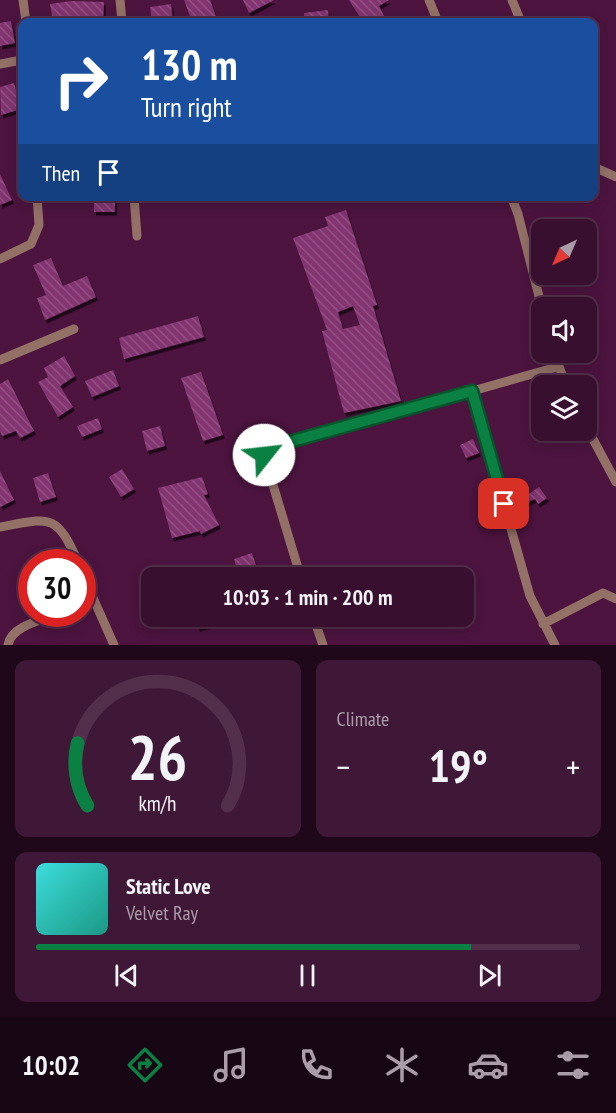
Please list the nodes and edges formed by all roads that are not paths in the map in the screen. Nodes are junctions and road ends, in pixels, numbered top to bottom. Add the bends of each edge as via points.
1 (23, 0) edge
2 (120, 0) edge
3 (429, 0) edge
4 (512, 0) edge
5 (25, 18) edge
6 (122, 18) edge
7 (436, 18) edge
8 (519, 18) edge
9 (18, 61) edge
10 (0, 64) edge
11 (598, 169) edge
12 (616, 177) edge
13 (37, 201) edge
14 (134, 201) edge
15 (513, 201) edge
16 (137, 236) dead end
17 (0, 259) edge
18 (539, 297) edge
19 (74, 329) dead end
20 (0, 360) edge
21 (556, 363) edge
22 (557, 367) junction
23 (561, 375) edge
24 (472, 391) junction
25 (594, 441) edge
26 (616, 482) edge
27 (0, 526) edge
28 (72, 549) edge
29 (298, 567) edge
30 (616, 598) edge
31 (96, 604) edge
32 (543, 624) junction
33 (26, 627) edge
34 (317, 627) edge
35 (8, 645) edge
36 (114, 645) edge
37 (323, 645) edge
38 (555, 645) edge

1 - 5 street
2 - 6 street
3 - 7 street
4 - 8 street
9 - 10 street
11 - 12 street
13 - 17 street via 39,225 31,244
14 - 16 street
15 - 18 street
19 - 20 street
21 - 22 street
22 - 23 street
22 - 24 street
24 - 29 street via 271,448 264,455
24 - 32 street via 530,596
25 - 26 street
27 - 28 street via 43,519 64,533
30 - 32 street via 603,593
31 - 36 street
32 - 38 street
33 - 35 street via 9,638
34 - 37 street

